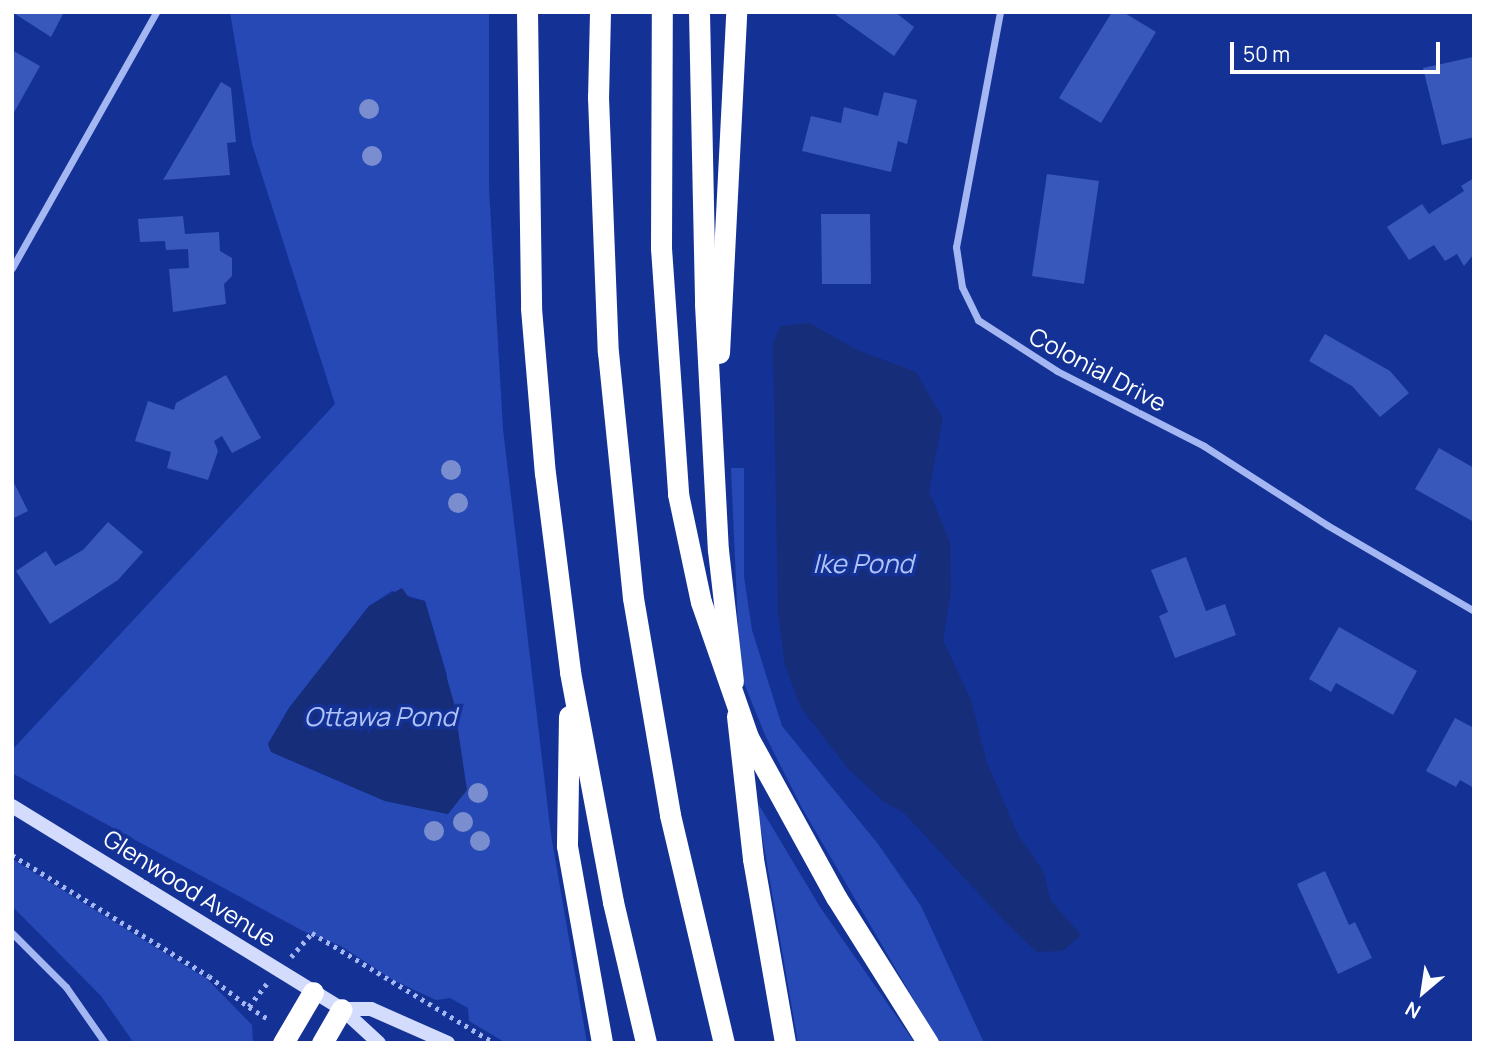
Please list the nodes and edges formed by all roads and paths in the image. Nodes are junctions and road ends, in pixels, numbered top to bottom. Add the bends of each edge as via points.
1 (156, 12) edge
2 (527, 12) edge
3 (600, 12) edge
4 (662, 12) edge
5 (699, 12) edge
6 (736, 12) edge
7 (1000, 12) edge
8 (12, 268) edge
9 (715, 428) junction
10 (1474, 611) edge
11 (570, 672) junction
12 (12, 806) edge
13 (12, 855) edge
14 (12, 933) edge
15 (313, 992) junction
16 (248, 1007) dead end
17 (342, 1009) junction
18 (105, 1043) edge
19 (282, 1043) edge
20 (323, 1043) edge
21 (379, 1043) edge
22 (447, 1043) edge
23 (602, 1043) edge
24 (646, 1043) edge
25 (724, 1043) edge
26 (785, 1043) edge
27 (928, 1043) edge

1 - 8 street
2 - 11 highway via 526,146 536,384
3 - 25 highway via 598,97 608,352 633,598 670,815
4 - 27 highway, bridge via 661,248 678,494 701,602 748,737 836,897
5 - 9 highway via 705,304
6 - 9 highway
7 - 10 street, Colonial Drive via 956,247 962,287 978,320 1057,371 1204,446
9 - 26 highway via 718,550 750,832
11 - 23 highway via 567,846
11 - 24 highway via 613,902
12 - 15 street, Glenwood Avenue
13 - 16 path via 209,976
14 - 18 street via 66,988
15 - 17 street, Glenwood Avenue
15 - 19 highway
17 - 20 highway
17 - 21 street, Glenwood Avenue
17 - 22 street, Glenwood Avenue via 381,1012

